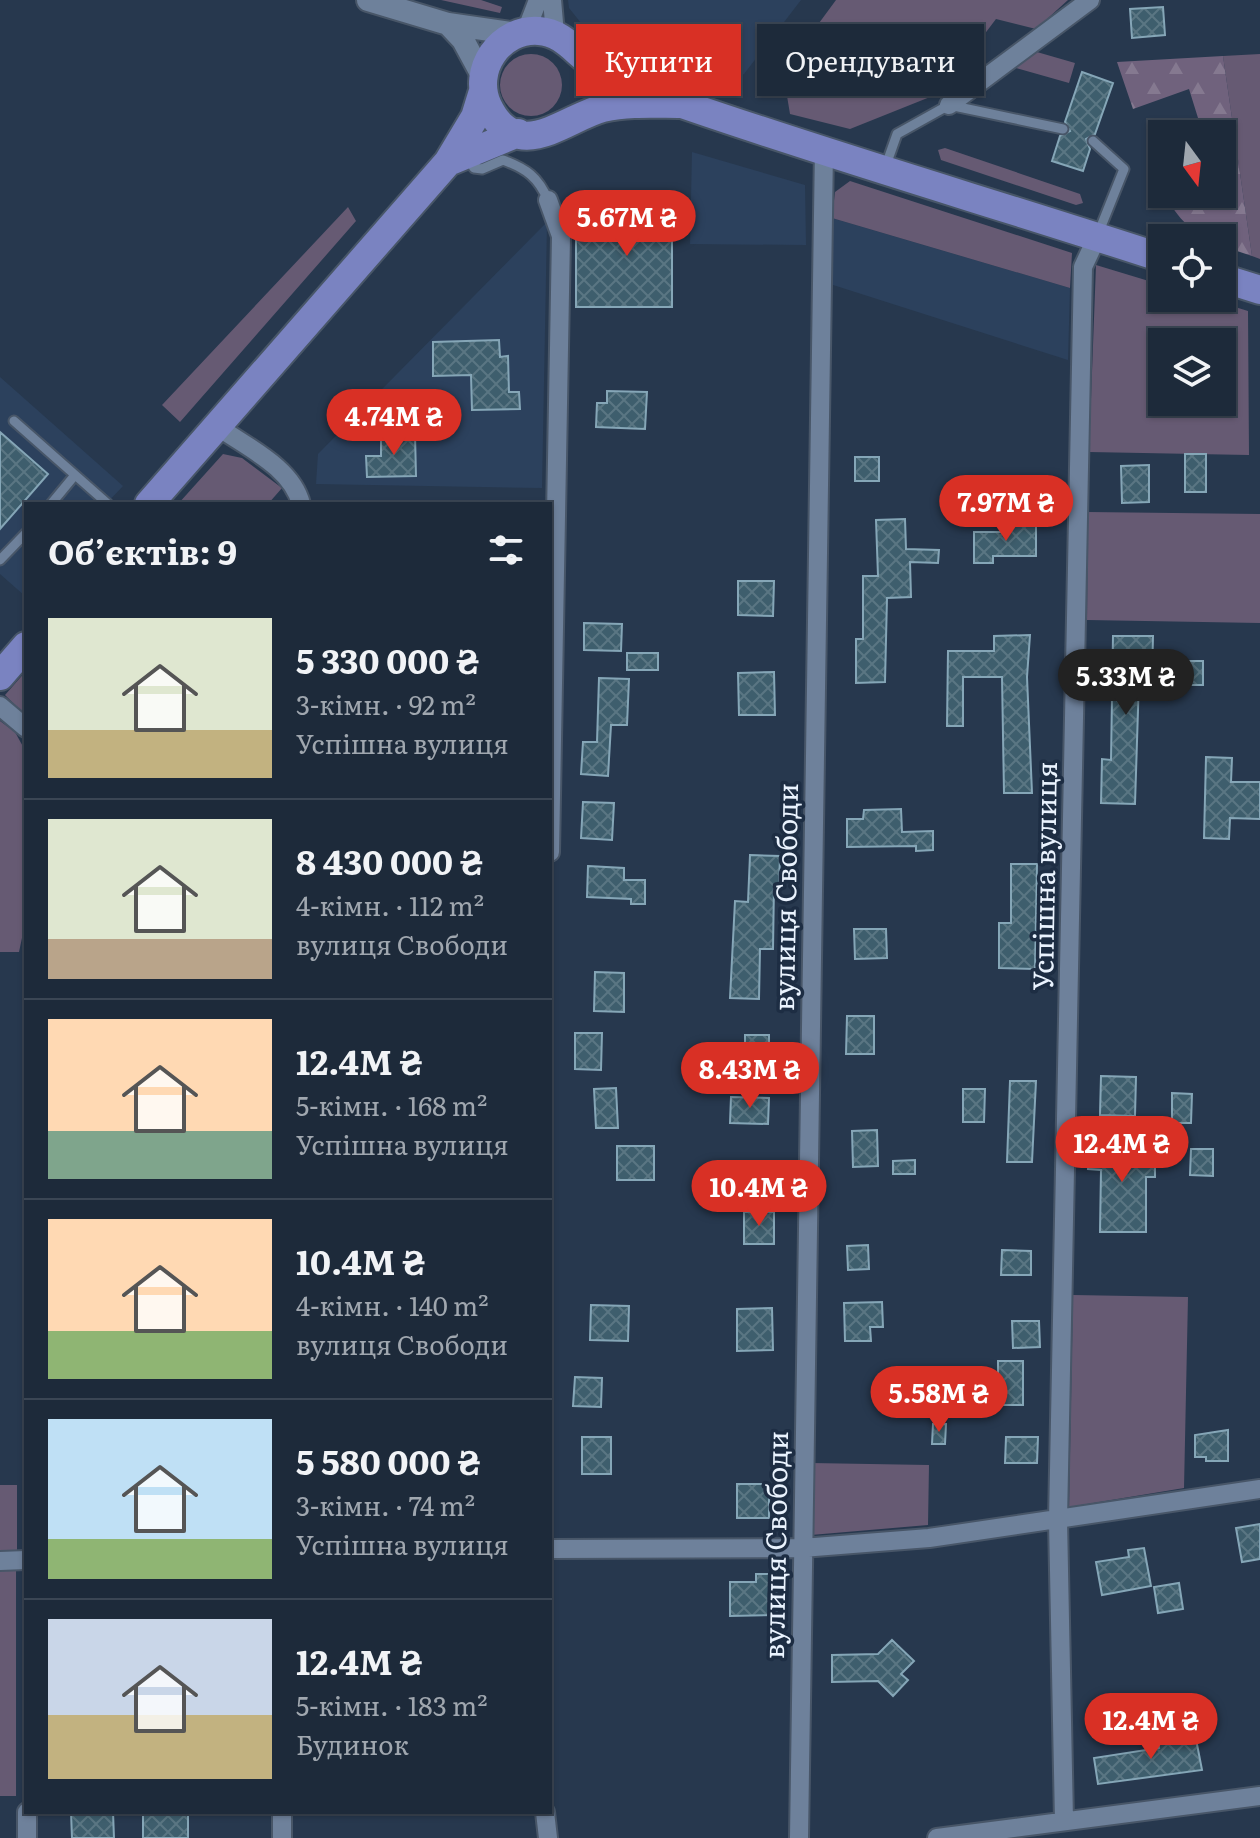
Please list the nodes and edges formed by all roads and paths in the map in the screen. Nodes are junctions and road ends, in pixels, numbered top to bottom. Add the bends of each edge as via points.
1 (368, 0) edge
2 (538, 0) edge
3 (552, 0) edge
4 (1090, 0) edge
5 (448, 24) junction
6 (521, 32) junction
7 (555, 34) junction
8 (576, 51) edge
9 (483, 84) junction
10 (585, 96) edge
11 (662, 96) edge
12 (681, 104) junction
13 (949, 105) junction
14 (571, 122) junction
15 (1063, 129) dead end
16 (518, 133) junction
17 (1093, 141) dead end
18 (824, 148) junction
19 (457, 158) junction
20 (885, 168) junction
21 (548, 200) joint
22 (1097, 237) junction
23 (1148, 253) edge
24 (1236, 282) edge
25 (1260, 290) edge
26 (14, 421) dead end
27 (217, 426) junction
28 (75, 475) junction
29 (53, 502) edge
30 (106, 502) edge
31 (151, 502) edge
32 (301, 502) edge
33 (24, 535) edge
34 (0, 560) edge
35 (24, 648) edge
36 (0, 676) edge
37 (0, 706) edge
38 (24, 726) edge
39 (552, 740) edge
40 (1260, 1489) edge
41 (1058, 1520) junction
42 (802, 1548) junction
43 (552, 1549) edge
44 (24, 1560) edge
45 (0, 1561) edge
46 (1260, 1796) edge
47 (27, 1814) edge
48 (282, 1814) edge
49 (545, 1814) edge
50 (1064, 1821) junction
51 (27, 1838) edge
52 (282, 1838) edge
53 (548, 1838) edge
54 (799, 1838) edge
55 (937, 1838) edge

1 - 5 street
2 - 6 street
3 - 7 street
4 - 13 street
5 - 6 street
5 - 9 street via 463,40
6 - 7 main road
6 - 9 main road via 493,51
7 - 8 main road
9 - 16 main road via 495,117
9 - 19 main road
10 - 14 main road
11 - 12 main road
12 - 14 main road via 605,108
12 - 18 main road
13 - 15 lane
13 - 20 lane via 897,134
14 - 16 main road via 545,135
16 - 19 main road
17 - 22 lane via 1124,169
18 - 20 main road
18 - 42 street, вулиця Свободи
19 - 21 lane via 474,168 503,160 523,168 540,181
19 - 27 main road
20 - 22 main road
21 - 39 street via 561,236
22 - 23 main road
22 - 41 street, Успішна вулиця via 1083,267
24 - 25 main road
26 - 28 lane
27 - 31 main road
27 - 32 street via 282,472 297,487
28 - 29 lane
28 - 30 lane
33 - 34 lane
35 - 36 main road
37 - 38 street
40 - 41 street
41 - 42 street
41 - 50 street, Успішна вулиця
42 - 43 street
42 - 54 street, вулиця Свободи
44 - 45 street
46 - 50 street
47 - 51 street
48 - 52 street
49 - 53 street
50 - 55 street

